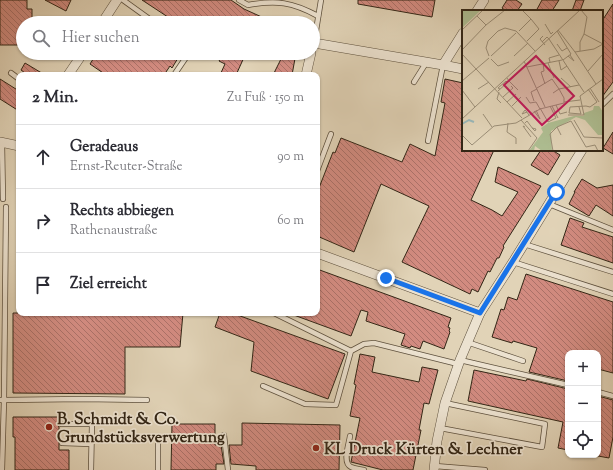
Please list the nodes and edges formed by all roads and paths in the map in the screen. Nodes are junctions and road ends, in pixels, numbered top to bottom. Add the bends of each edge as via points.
1 (118, 0) edge
2 (123, 0) edge
3 (239, 0) edge
4 (321, 0) edge
5 (484, 0) edge
6 (478, 10) edge
7 (107, 16) edge
8 (146, 16) edge
9 (318, 16) joint
10 (462, 35) edge
11 (320, 45) edge
12 (78, 60) edge
13 (184, 60) edge
14 (309, 60) edge
15 (426, 63) junction
16 (443, 65) junction
17 (462, 69) edge
18 (72, 72) edge
19 (176, 72) edge
20 (307, 72) edge
21 (10, 73) dead end
22 (16, 77) edge
23 (414, 82) dead end
24 (613, 94) edge
25 (603, 104) edge
26 (331, 134) dead end
27 (1, 142) edge
28 (428, 142) dead end
29 (16, 145) edge
30 (581, 151) edge
31 (320, 163) edge
32 (3, 199) dead end
33 (549, 204) junction
34 (6, 207) dead end
35 (3, 223) edge
36 (613, 230) edge
37 (524, 244) junction
38 (320, 254) edge
39 (513, 262) junction
40 (613, 272) edge
41 (613, 294) edge
42 (480, 313) junction
43 (280, 316) edge
44 (467, 342) junction
45 (351, 351) junction
46 (523, 361) dead end
47 (459, 362) junction
48 (565, 384) edge
49 (263, 386) dead end
50 (601, 393) edge
51 (613, 396) edge
52 (2, 400) edge
53 (147, 400) dead end
54 (445, 403) junction
55 (61, 424) dead end
56 (440, 428) junction
57 (1, 430) edge
58 (224, 435) dead end
59 (350, 436) dead end
60 (158, 441) dead end
61 (62, 443) dead end
62 (91, 444) junction
63 (434, 468) edge
64 (2, 470) edge
65 (91, 470) edge
66 (158, 470) edge
67 (228, 470) edge
68 (364, 470) edge
69 (485, 470) edge

1 - 7 street
2 - 8 lane
3 - 9 lane via 248,5 281,1 299,6
4 - 9 lane
5 - 6 street
10 - 16 street
11 - 15 street
12 - 18 street
13 - 19 lane
14 - 20 street
15 - 16 street
15 - 23 lane
16 - 17 street
16 - 28 lane
21 - 22 lane
24 - 25 lane
26 - 31 lane
27 - 29 street
27 - 32 lane
30 - 33 street
33 - 36 lane
33 - 37 street
34 - 35 lane
35 - 52 lane
37 - 39 street
37 - 40 lane
38 - 42 street
39 - 41 lane
39 - 42 street
42 - 44 street
43 - 45 lane
44 - 46 lane
44 - 47 street
45 - 47 lane via 364,344 374,343
45 - 49 lane via 336,405 305,404
47 - 48 lane
47 - 54 street
50 - 51 lane
52 - 53 lane
52 - 57 lane
54 - 56 street
54 - 56 lane via 545,424 542,447
55 - 62 lane via 92,424
56 - 63 street
57 - 64 lane
58 - 67 lane
59 - 68 lane via 347,465
60 - 66 lane
61 - 62 lane
62 - 65 lane
63 - 69 lane

